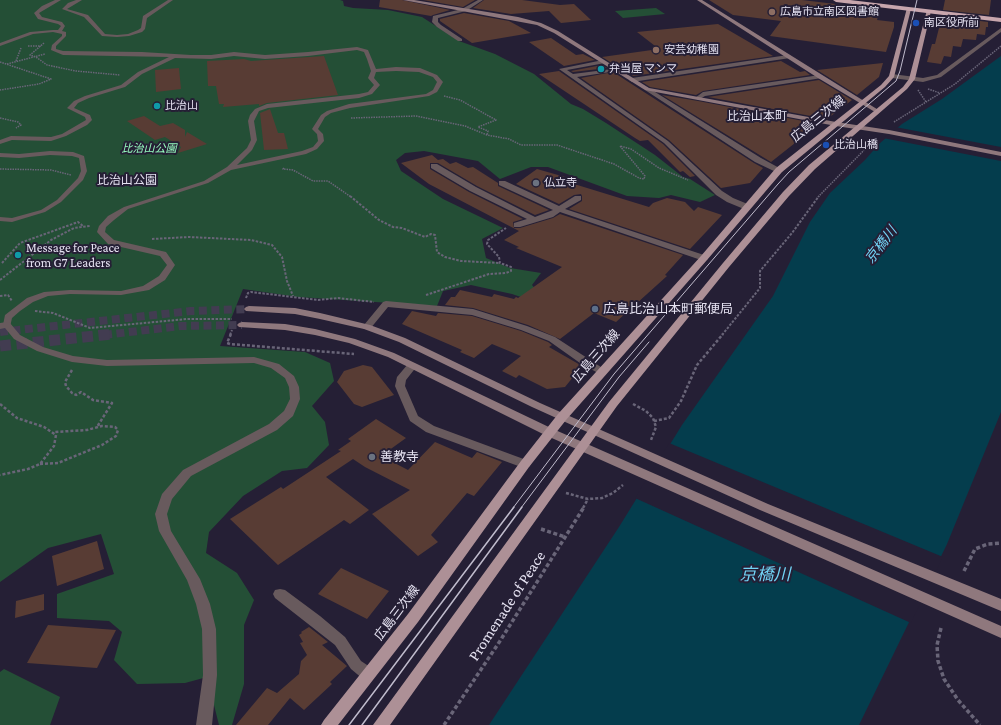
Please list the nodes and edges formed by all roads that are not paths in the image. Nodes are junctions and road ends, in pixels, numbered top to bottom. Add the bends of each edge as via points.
1 (59, 0) edge
2 (80, 0) edge
3 (172, 0) edge
4 (405, 0) edge
5 (480, 0) edge
6 (699, 0) edge
7 (836, 0) edge
8 (886, 0) edge
9 (910, 6) junction
10 (944, 6) dead end
11 (929, 8) junction
12 (464, 10) junction
13 (1001, 20) edge
14 (1001, 30) edge
15 (60, 31) junction
16 (460, 40) dead end
17 (0, 45) edge
18 (174, 57) junction
19 (788, 57) junction
20 (604, 62) junction
21 (610, 70) dead end
22 (374, 71) junction
23 (573, 76) junction
24 (892, 76) junction
25 (820, 77) junction
26 (912, 79) junction
27 (632, 80) junction
28 (647, 89) junction
29 (698, 98) junction
30 (862, 102) junction
31 (877, 111) junction
32 (836, 124) junction
33 (859, 128) junction
34 (0, 142) edge
35 (1001, 154) edge
36 (0, 155) edge
37 (434, 166) dead end
38 (229, 168) junction
39 (779, 170) junction
40 (502, 183) dead end
41 (578, 198) dead end
42 (747, 207) junction
43 (560, 210) junction
44 (0, 219) edge
45 (532, 219) junction
46 (517, 225) road end
47 (704, 258) junction
48 (249, 309) tunnel mouth
49 (239, 322) tunnel mouth
50 (3, 326) edge
51 (368, 327) junction
52 (412, 366) junction
53 (602, 371) junction
54 (562, 417) junction
55 (594, 431) junction
56 (549, 432) junction
57 (583, 448) junction
58 (525, 464) junction
59 (280, 594) dead end
60 (1001, 604) edge
61 (1001, 632) edge
62 (368, 674) junction
63 (204, 725) edge
64 (329, 725) edge
65 (381, 725) edge

1 - 15 lane via 36,13 40,18 60,23 63,26
2 - 3 lane via 64,9 86,16 104,35 117,36 140,31 143,29 144,17
4 - 12 street
5 - 12 street
6 - 19 street
7 - 9 highway
8 - 9 highway
9 - 11 highway
9 - 24 main road
10 - 11 highway
11 - 13 highway
11 - 26 main road
12 - 16 street via 435,18 439,26
12 - 20 street via 539,24
14 - 26 street via 939,76 923,80
15 - 17 lane via 32,33
15 - 18 lane via 64,36 54,46 53,50 56,52
18 - 22 lane via 211,58 234,54 266,57 357,48 366,51
18 - 34 lane via 133,77 123,86 76,102 70,108 88,116 89,120 64,135 51,138 12,138
19 - 25 street
19 - 27 street
20 - 23 street via 562,69
20 - 27 street
21 - 23 street
22 - 38 lane via 371,78 377,86 370,93 267,106 257,110 251,121 254,140 250,150
22 - 38 lane via 410,69 428,72 440,82 431,94 349,106 329,112 323,116 315,129 320,134 320,142 304,153
23 - 42 street via 666,142 720,193
24 - 26 street
24 - 30 main road, 広島三次線
25 - 29 street via 704,94
25 - 30 street
26 - 31 main road
27 - 28 street
28 - 29 street
28 - 39 street via 758,160
29 - 32 street
30 - 31 street
30 - 32 main road, 広島三次線
31 - 33 main road
32 - 33 street
32 - 39 main road, 広島三次線
33 - 35 street via 889,129
33 - 55 main road via 812,167 781,200 642,368
36 - 44 lane via 73,154 82,157 84,171 81,179 59,201 43,211 12,220
37 - 45 street
38 - 50 lane via 206,182 126,208 103,226 101,232 111,242 163,254 171,265 162,278 146,288 121,293 47,294 30,300 17,309
39 - 42 main road, 広島三次線
40 - 43 street
41 - 43 street
42 - 47 main road, 広島三次線
43 - 45 street
43 - 47 street
45 - 46 street
47 - 53 main road, 広島三次線
48 - 51 street via 295,312
49 - 52 street via 285,327 344,339 391,354
50 - 63 street via 40,349 72,359 107,363 254,360 275,366 289,376 295,398 289,413 273,427 187,473 166,497 161,514 166,531 193,579 209,629 210,675
51 - 53 street via 386,304 473,312 552,339
51 - 54 street via 402,340
52 - 56 street
52 - 58 street via 401,379 400,386 414,418 430,429
53 - 54 main road, 広島三次線
54 - 55 street
54 - 56 main road, 広島三次線
55 - 57 main road
55 - 60 street via 778,513
56 - 57 street
56 - 58 main road, 広島三次線
57 - 61 street
57 - 65 main road
58 - 62 main road, 広島三次線 via 413,618
59 - 62 street via 340,641 356,665
62 - 64 main road, 広島三次線

